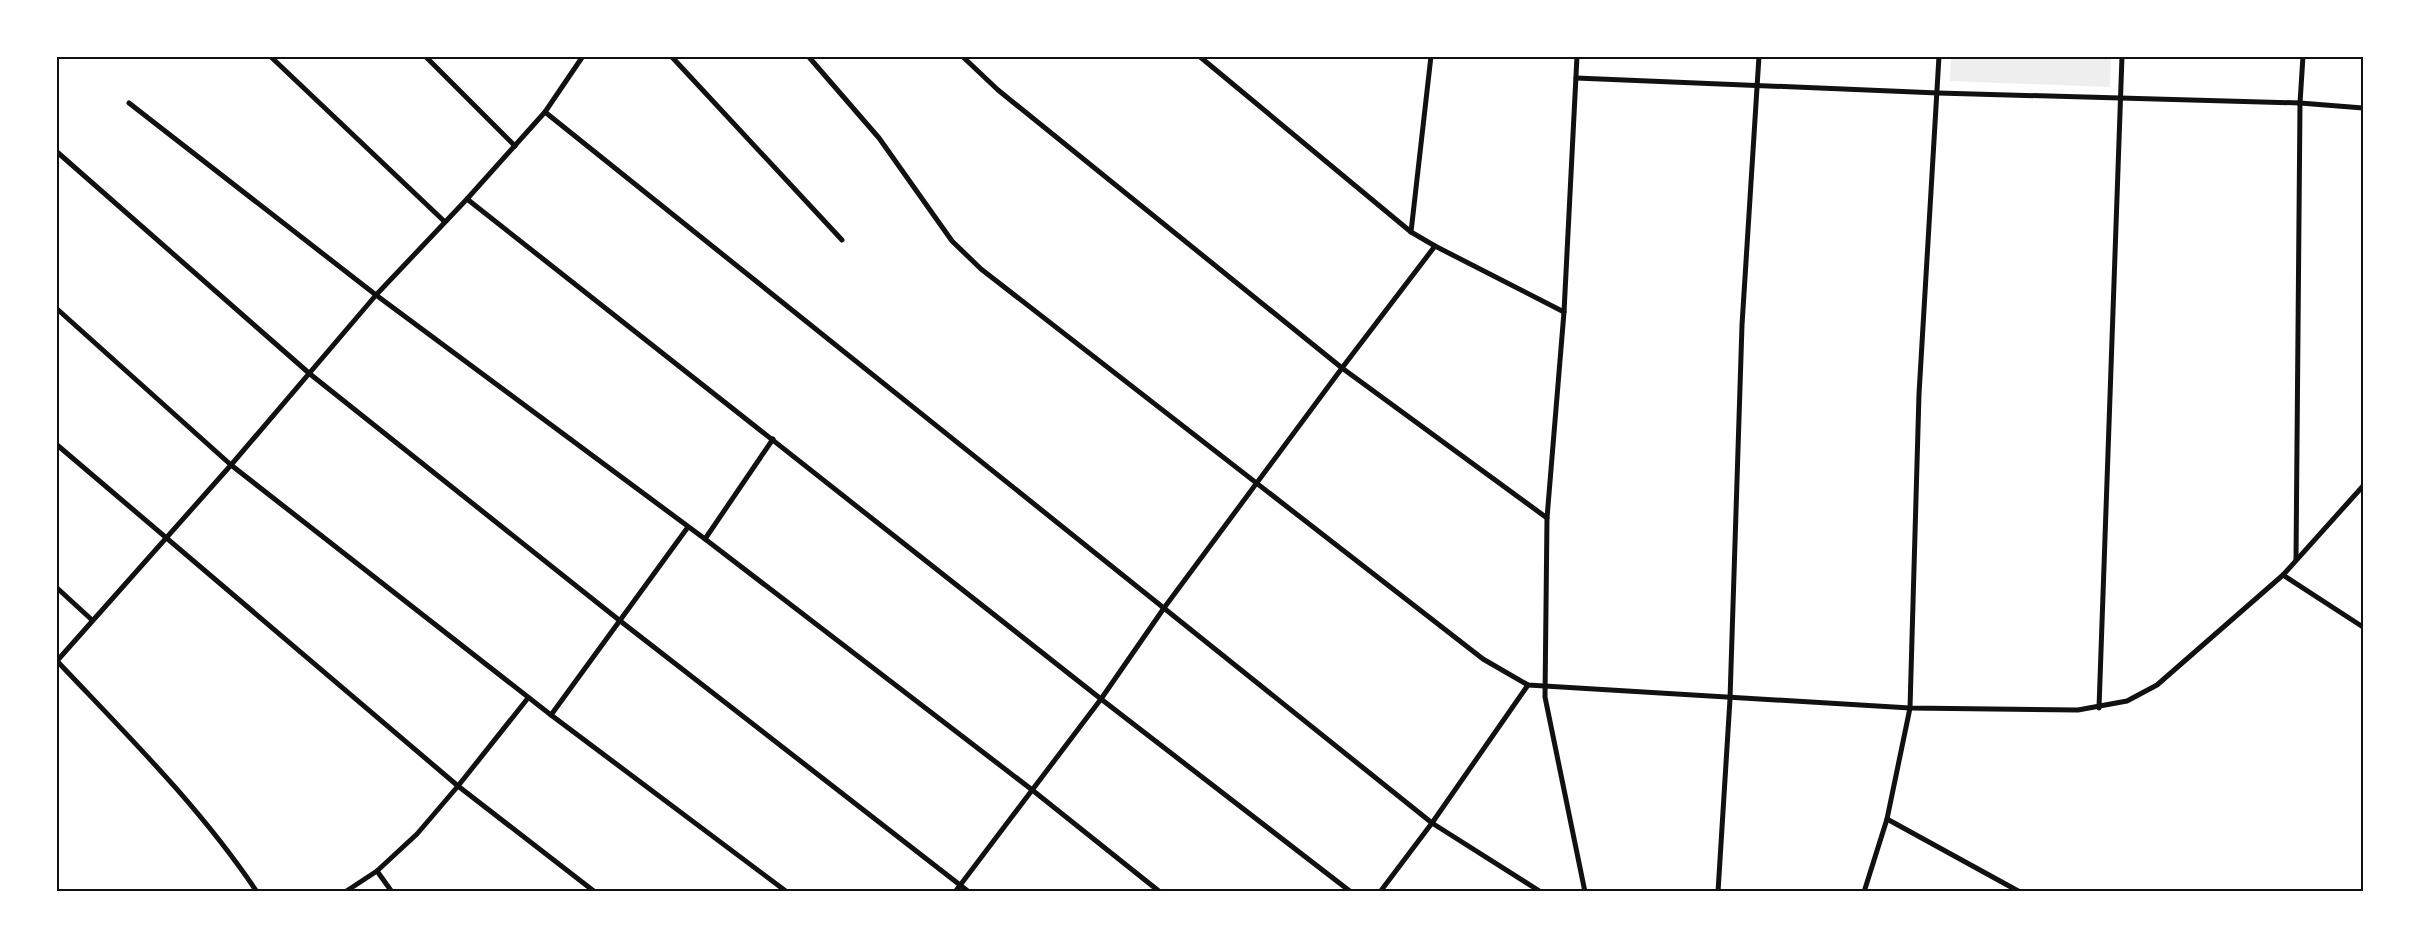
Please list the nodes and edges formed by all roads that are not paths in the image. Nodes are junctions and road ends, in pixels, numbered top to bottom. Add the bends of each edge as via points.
1 (270, 56) edge
2 (425, 56) edge
3 (583, 56) edge
4 (671, 56) edge
5 (808, 56) edge
6 (962, 56) edge
7 (1199, 56) edge
8 (1431, 56) edge
9 (1577, 56) edge
10 (1760, 56) edge
11 (1939, 56) edge
12 (2122, 56) edge
13 (2303, 56) edge
14 (1576, 78) junction
15 (1758, 85) junction
16 (1938, 93) junction
17 (2120, 96) junction
18 (129, 103) dead end
19 (2300, 103) junction
20 (2363, 108) edge
21 (545, 112) junction
22 (515, 146) junction
23 (56, 152) edge
24 (467, 199) junction
25 (445, 222) junction
26 (1412, 232) junction
27 (842, 240) dead end
28 (1435, 246) junction
29 (376, 295) junction
30 (56, 308) edge
31 (1564, 312) junction
32 (1342, 368) junction
33 (310, 374) junction
34 (773, 439) junction
35 (56, 444) edge
36 (231, 465) junction
37 (1256, 484) junction
38 (2363, 486) edge
39 (1547, 518) junction
40 (688, 526) junction
41 (167, 537) junction
42 (705, 539) junction
43 (2296, 561) junction
44 (2283, 575) junction
45 (56, 587) edge
46 (1164, 608) junction
47 (92, 620) junction
48 (619, 620) junction
49 (2363, 627) edge
50 (57, 661) edge
51 (1528, 685) junction
52 (1545, 688) junction
53 (528, 698) junction
54 (1101, 699) junction
55 (1730, 699) junction
56 (1910, 708) junction
57 (2099, 708) junction
58 (551, 715) junction
59 (458, 786) junction
60 (1031, 789) junction
61 (1887, 819) junction
62 (1432, 823) junction
63 (377, 871) junction
64 (960, 885) junction
65 (257, 892) edge
66 (345, 892) edge
67 (392, 892) edge
68 (595, 892) edge
69 (787, 892) edge
70 (955, 892) edge
71 (969, 892) edge
72 (1160, 892) edge
73 (1351, 892) edge
74 (1380, 892) edge
75 (1541, 892) edge
76 (1585, 892) edge
77 (1718, 892) edge
78 (1864, 892) edge
79 (2020, 892) edge

1 - 25 street
2 - 22 street
3 - 21 street
4 - 27 street
5 - 37 street via 879,138 952,241 980,269
6 - 32 street via 998,90
7 - 26 street
8 - 26 street
9 - 14 street
10 - 15 street
11 - 16 street
12 - 17 street
13 - 19 street
14 - 15 street
14 - 31 street
15 - 16 street
15 - 55 street via 1742,325
16 - 17 street
16 - 56 street via 1919,394
17 - 19 street
17 - 57 street
18 - 29 street
19 - 20 street
19 - 43 street
21 - 22 street
21 - 46 street
22 - 24 street
23 - 33 street
24 - 25 street
24 - 34 street
25 - 29 street
26 - 28 street
28 - 31 street
28 - 32 street
29 - 33 street
29 - 40 street
30 - 36 street
31 - 39 street
32 - 37 street
32 - 39 street
33 - 36 street
33 - 48 street
34 - 42 street
34 - 54 street
35 - 41 street
36 - 41 street
36 - 53 street
37 - 46 street
37 - 51 street via 1483,659
38 - 43 street
39 - 52 street
40 - 42 street
40 - 48 street
41 - 47 street
41 - 59 street
42 - 60 street
43 - 44 street
44 - 49 street
44 - 57 street via 2157,685 2127,701
45 - 47 street
46 - 54 street
46 - 62 street
47 - 50 street
48 - 58 street
48 - 64 street
50 - 65 street via 172,784
51 - 52 street
51 - 62 street
52 - 55 street
52 - 76 street
53 - 58 street
53 - 59 street
54 - 60 street
54 - 73 street
55 - 56 street
55 - 77 street
56 - 57 street
56 - 61 street
58 - 69 street
59 - 63 street via 417,834
59 - 68 street
60 - 64 street
60 - 72 street
61 - 78 street
61 - 79 street
62 - 74 street
62 - 75 street
63 - 66 street
63 - 67 street
64 - 70 street
64 - 71 street

